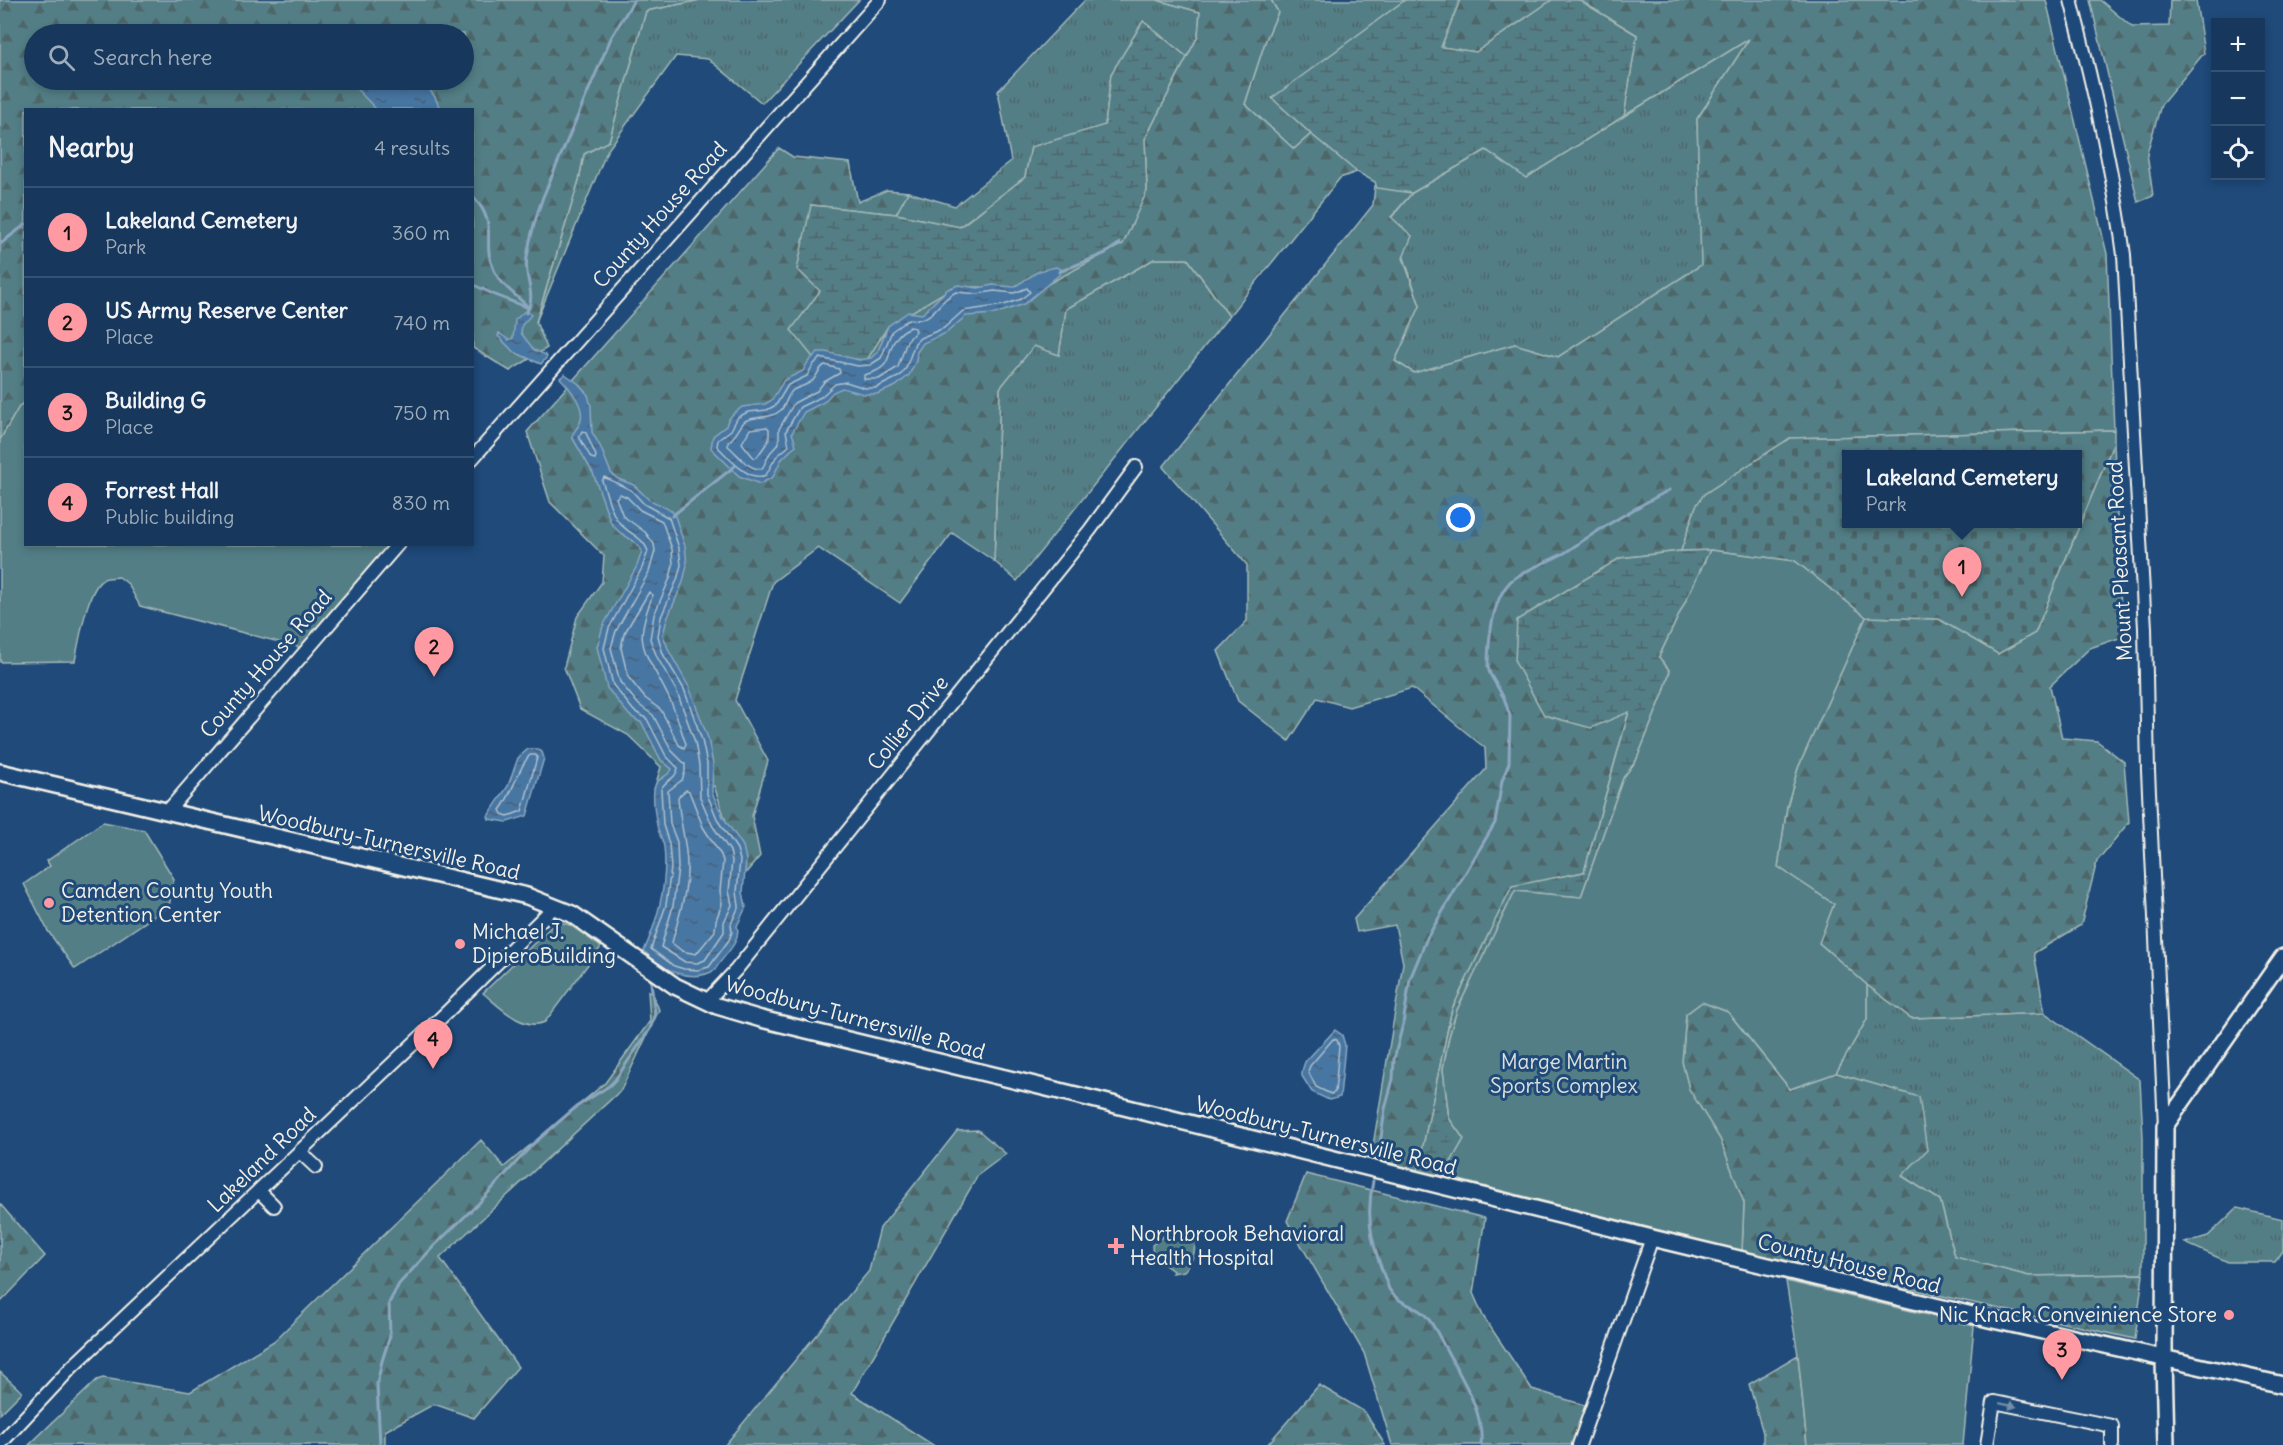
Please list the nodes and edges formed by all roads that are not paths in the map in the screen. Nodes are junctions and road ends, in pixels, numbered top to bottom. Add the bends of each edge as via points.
1 (880, 0) edge
2 (2071, 0) edge
3 (474, 457) edge
4 (1136, 467) dead end
5 (396, 546) edge
6 (0, 772) edge
7 (166, 812) junction
8 (554, 907) junction
9 (2283, 957) edge
10 (707, 1001) junction
11 (2165, 1126) junction
12 (300, 1152) junction
13 (316, 1167) dead end
14 (259, 1191) junction
15 (274, 1206) dead end
16 (1652, 1238) junction
17 (2164, 1359) junction
18 (2283, 1385) edge
19 (0, 1444) edge
20 (1579, 1445) edge
21 (1987, 1445) edge
22 (2112, 1445) edge
23 (2166, 1445) edge

1 - 3 street, County House Road
2 - 11 street, Mount Pleasant Road via 2117,199 2124,255 2145,628
4 - 10 street, Collier Drive via 1090,530
5 - 7 street, County House Road
6 - 7 main road, Woodbury-Turnersville Road
7 - 8 main road, Woodbury-Turnersville Road via 525,896
8 - 10 main road, Woodbury-Turnersville Road via 572,914 664,980
8 - 12 street, Lakeland Road
9 - 11 main road
10 - 16 main road, Woodbury-Turnersville Road via 790,1026
11 - 17 main road
12 - 13 street
12 - 14 street, Lakeland Road
14 - 15 street
14 - 19 street, Lakeland Road via 72,1367
16 - 17 main road, County House Road
16 - 20 street
17 - 18 main road, County House Road
17 - 23 main road
21 -> 22 street via 1994,1402 2112,1426

